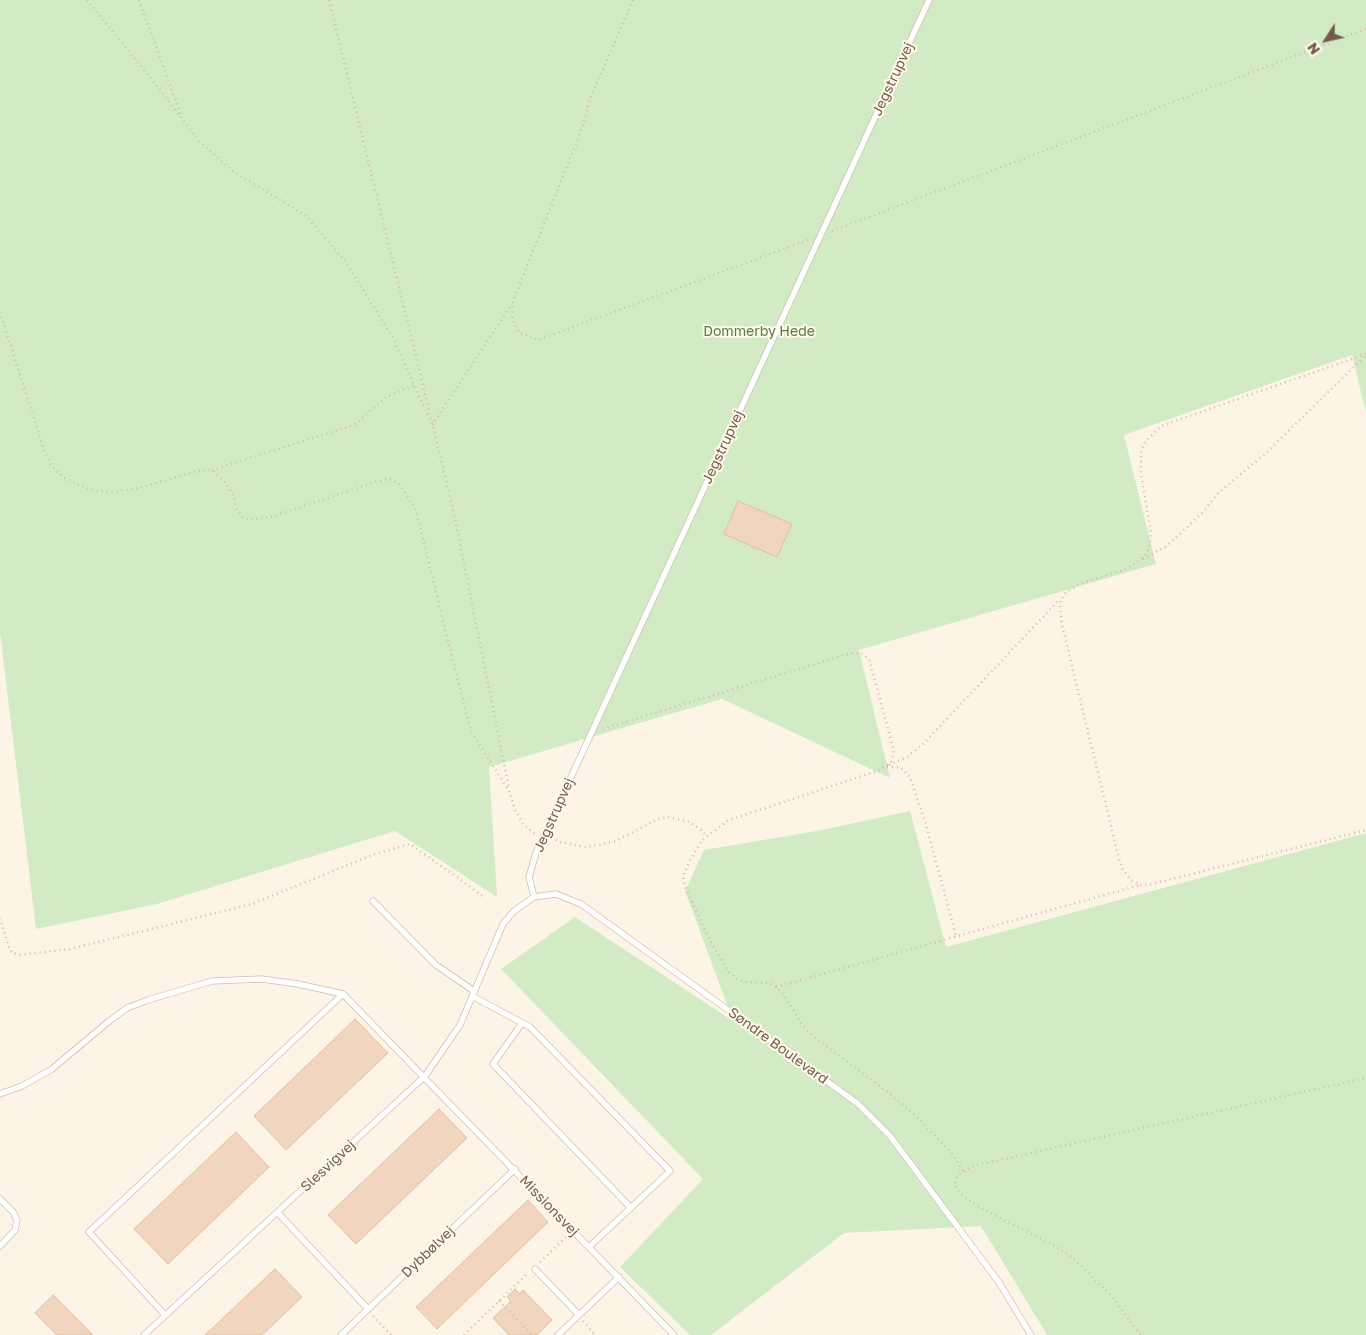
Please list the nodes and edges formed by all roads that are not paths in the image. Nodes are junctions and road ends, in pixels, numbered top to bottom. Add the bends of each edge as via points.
1 (929, 0) edge
2 (534, 897) junction
3 (373, 901) dead end
4 (343, 994) junction
5 (473, 994) junction
6 (522, 1023) junction
7 (425, 1076) junction
8 (0, 1094) edge
9 (515, 1169) junction
10 (0, 1199) edge
11 (631, 1208) junction
12 (278, 1212) junction
13 (0, 1246) edge
14 (589, 1247) junction
15 (534, 1269) road end
16 (619, 1277) junction
17 (368, 1309) junction
18 (166, 1315) junction
19 (579, 1315) junction
20 (144, 1335) edge
21 (341, 1335) edge
22 (558, 1335) edge
23 (674, 1335) edge
24 (1031, 1335) edge

1 - 2 lane, Jegstrupvej via 543,837 529,877
2 - 5 lane, Slesvigvej via 514,911 503,924
2 - 24 lane, Søndre Boulevard via 556,894 581,904 857,1103 890,1136 998,1281
3 - 5 lane via 436,966
4 - 7 lane, Missionsvej
4 - 8 lane via 262,979 212,981 194,986 127,1008 52,1069
4 - 18 lane via 89,1232
5 - 6 lane
5 - 7 lane, Slesvigvej via 460,1025
6 - 11 lane via 493,1064
6 - 11 lane via 530,1027 670,1171
7 - 9 lane, Missionsvej
7 - 12 lane, Slesvigvej
9 - 14 lane, Missionsvej
9 - 17 lane, Dybbølvej
10 - 13 lane via 17,1220 16,1230
11 - 14 lane
12 - 17 lane
12 - 18 lane, Slesvigvej
14 - 16 lane, Missionsvej
15 - 19 lane
16 - 19 lane
16 - 23 lane, Missionsvej
17 - 21 lane, Dybbølvej
18 - 20 lane, Slesvigvej
19 - 22 lane

